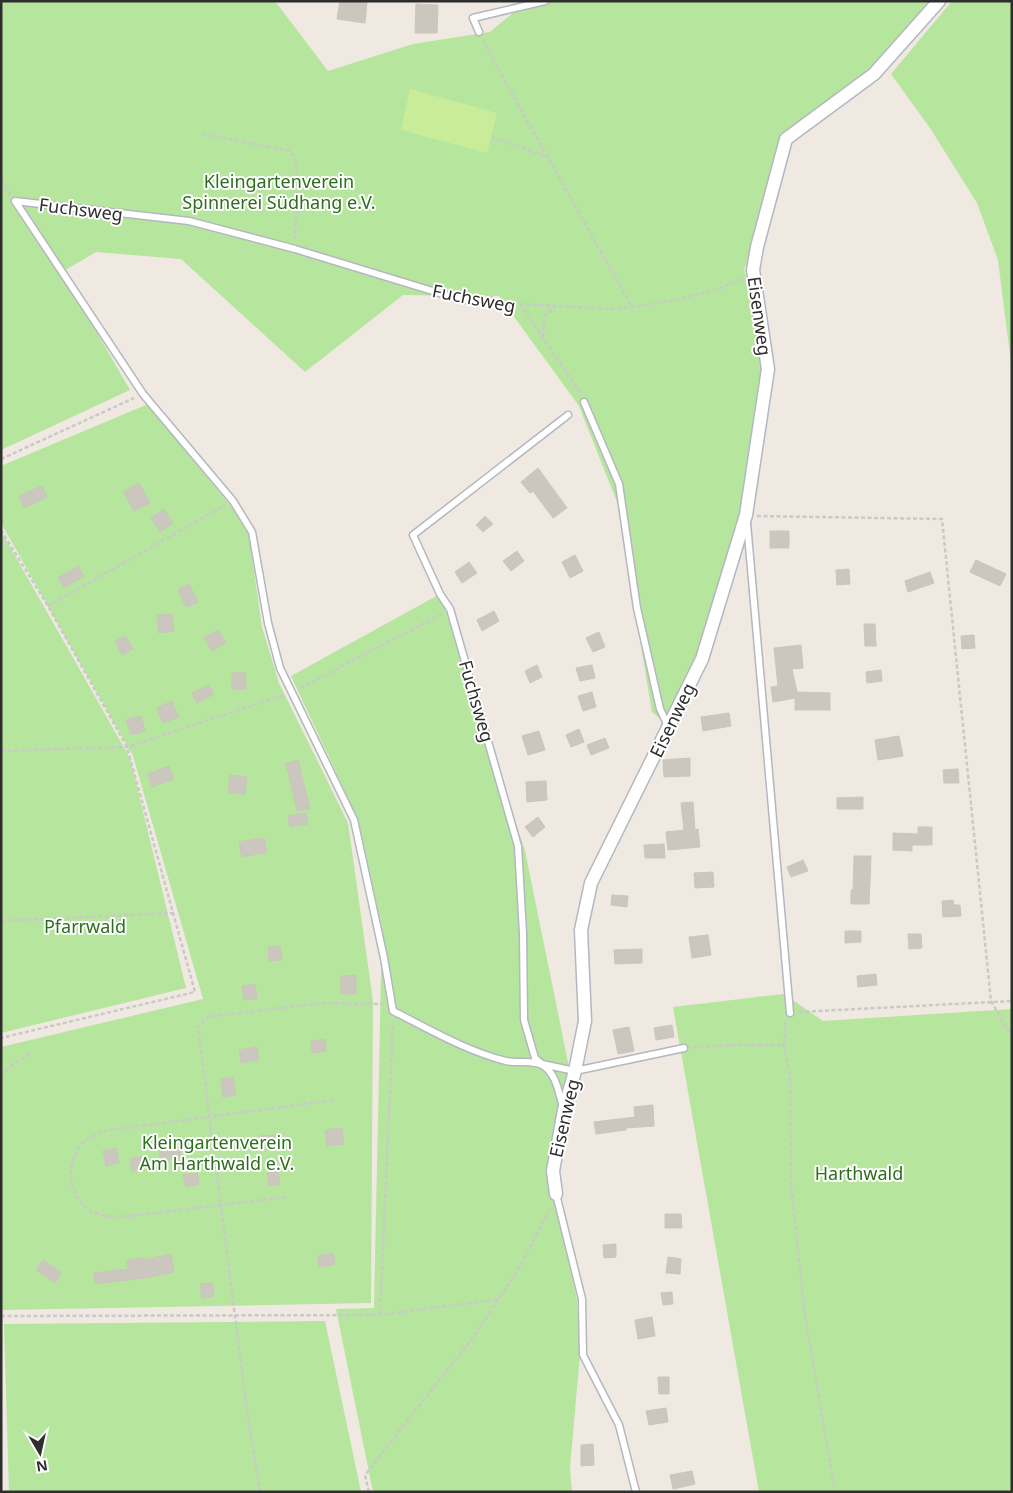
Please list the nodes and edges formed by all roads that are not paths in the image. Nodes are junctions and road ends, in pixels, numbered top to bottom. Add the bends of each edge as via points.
1 (545, 1) edge
2 (939, 1) edge
3 (479, 32) road end
4 (492, 302) road end
5 (584, 402) road end
6 (568, 414) dead end
7 (746, 516) junction
8 (669, 727) junction
9 (790, 1013) road end
10 (684, 1048) road end
11 (542, 1064) junction
12 (575, 1071) junction
13 (564, 1110) junction
14 (556, 1194) joint
15 (636, 1492) edge

1 - 3 lane via 473,18
2 - 7 street, Eisenweg via 874,74 786,139 753,270 768,369
4 - 11 lane, Fuchsweg via 462,300 295,249 189,221 15,201 143,394 233,501 252,532 280,668 354,820 392,1008 474,1051 508,1062
5 - 8 lane via 619,484 637,608 660,709
6 - 11 lane, Fuchsweg via 414,535 450,609 518,846 524,1020 535,1058
7 - 8 street, Eisenweg via 702,659
7 - 9 lane
8 - 12 street, Eisenweg via 591,883 582,930 585,1021
10 - 12 lane
11 - 12 lane
11 - 13 lane via 553,1074
12 - 13 street, Eisenweg
13 - 14 street, Eisenweg via 552,1170
14 - 15 lane, Eisenweg via 582,1298 583,1355 619,1425

